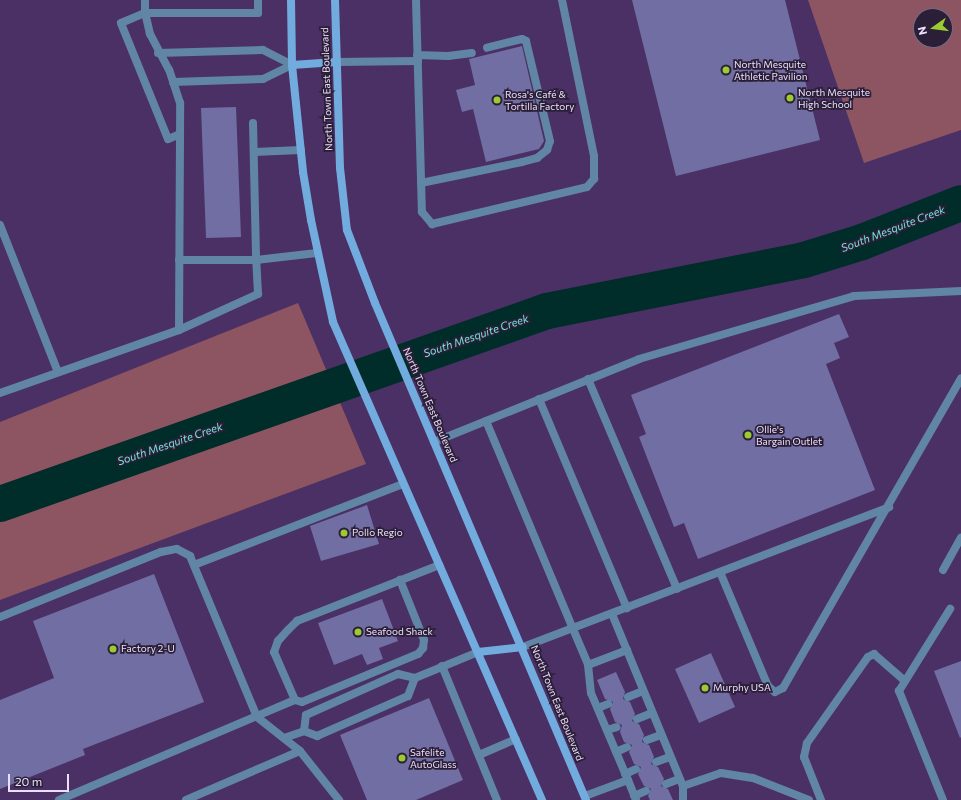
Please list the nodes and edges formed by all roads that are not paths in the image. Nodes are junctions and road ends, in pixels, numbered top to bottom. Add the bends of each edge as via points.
1 (145, 0) edge
2 (258, 0) edge
3 (291, 0) edge
4 (335, 0) edge
5 (416, 0) edge
6 (562, 0) edge
7 (145, 13) junction
8 (487, 48) dead end
9 (158, 53) junction
10 (472, 53) dead end
11 (417, 58) junction
12 (336, 62) junction
13 (292, 65) junction
14 (173, 82) junction
15 (253, 123) dead end
16 (180, 134) junction
17 (301, 150) junction
18 (254, 152) junction
19 (421, 183) junction
20 (0, 225) edge
21 (317, 253) junction
22 (179, 260) junction
23 (256, 260) junction
24 (961, 291) edge
25 (179, 330) junction
26 (58, 372) junction
27 (961, 378) edge
28 (588, 379) junction
29 (0, 393) edge
30 (539, 400) junction
31 (486, 421) junction
32 (434, 442) junction
33 (403, 484) junction
34 (889, 507) junction
35 (961, 538) edge
36 (194, 565) junction
37 (439, 565) junction
38 (943, 570) dead end
39 (720, 572) junction
40 (400, 580) junction
41 (677, 589) junction
42 (627, 608) junction
43 (950, 609) dead end
44 (612, 614) junction
45 (0, 617) edge
46 (573, 629) junction
47 (523, 648) junction
48 (627, 650) junction
49 (478, 652) junction
50 (588, 665) junction
51 (442, 666) junction
52 (415, 678) junction
53 (904, 679) junction
54 (643, 691) junction
55 (628, 697) dead end
56 (295, 700) junction
57 (608, 704) dead end
58 (598, 708) junction
59 (652, 713) junction
60 (257, 717) junction
61 (637, 719) dead end
62 (618, 727) dead end
63 (607, 730) junction
64 (304, 731) junction
65 (661, 735) junction
66 (284, 738) junction
67 (516, 739) junction
68 (646, 740) dead end
69 (627, 748) dead end
70 (300, 751) junction
71 (616, 752) junction
72 (479, 755) junction
73 (670, 757) junction
74 (656, 762) dead end
75 (636, 769) dead end
76 (626, 777) junction
77 (681, 782) junction
78 (666, 784) dead end
79 (646, 791) dead end
80 (586, 798) edge
81 (635, 798) edge
82 (59, 800) edge
83 (186, 800) edge
84 (339, 800) edge
85 (497, 800) edge
86 (542, 800) edge
87 (683, 800) edge
88 (809, 800) edge
89 (821, 800) edge
90 (943, 800) edge

1 - 7 lane
2 - 7 lane via 258,13
3 - 13 main road
4 - 12 main road, North Town East Boulevard
5 - 11 lane
6 - 19 lane via 594,156 594,179 587,187 432,224 422,212
7 - 9 lane
7 - 16 lane via 121,23 168,139
8 - 19 lane via 522,39 526,41 550,141 547,150 537,158 522,162
9 - 13 lane via 263,50
9 - 14 lane
10 - 11 lane
11 - 12 lane
11 - 19 lane
12 - 13 main road
12 - 32 main road, North Town East Boulevard via 340,168 347,230
13 - 14 lane via 263,79
13 - 17 main road
14 - 16 lane via 180,102
15 - 18 lane
16 - 22 lane
17 - 18 lane
17 - 21 main road
18 - 23 lane
20 - 26 lane
21 - 23 lane
21 - 33 main road via 333,322
22 - 23 lane
22 - 25 lane
23 - 25 lane via 258,294
24 - 28 lane via 854,296 639,359
25 - 26 lane
26 - 29 lane
27 - 34 lane
28 - 30 lane
28 - 41 lane
30 - 31 lane
30 - 42 lane
31 - 32 lane
31 - 46 lane
32 - 47 main road, North Town East Boulevard
33 - 36 lane
33 - 37 main road
34 - 39 lane
34 - 39 lane via 783,688 775,692 768,686
35 - 38 lane
36 - 45 lane via 190,556 177,549 161,552
36 - 60 lane
37 - 40 lane
37 - 49 main road
39 - 41 lane
40 - 56 lane via 297,621 278,640 274,652
40 - 56 lane via 424,640 423,648 418,654 302,702
41 - 42 lane
42 - 44 lane
43 - 53 lane
44 - 46 lane
44 - 48 lane
46 - 47 lane
46 - 50 lane
47 - 49 main road
47 - 80 main road, North Town East Boulevard
48 - 50 lane
48 - 54 lane
49 - 51 lane
49 - 67 main road
50 - 58 lane via 591,693
51 - 52 lane
51 - 72 lane
52 - 64 lane via 408,696 316,736
52 - 64 lane via 398,674 306,715
53 - 89 lane via 874,654 868,657 806,744 804,757
53 - 90 lane via 899,691
54 - 55 lane
54 - 59 lane
56 - 60 lane
57 - 58 lane
58 - 63 lane
59 - 61 lane
59 - 65 lane
60 - 66 lane
60 - 82 lane
62 - 63 lane
63 - 71 lane
64 - 66 lane
65 - 68 lane
65 - 73 lane
66 - 70 lane
67 - 72 lane
67 - 86 main road
69 - 71 lane
70 - 83 lane
70 - 84 lane
71 - 76 lane
72 - 85 lane
73 - 74 lane
73 - 77 lane
75 - 76 lane
76 - 80 lane
76 - 81 lane
77 - 78 lane
77 - 87 lane
77 - 88 lane via 721,773 753,778
79 - 81 lane

